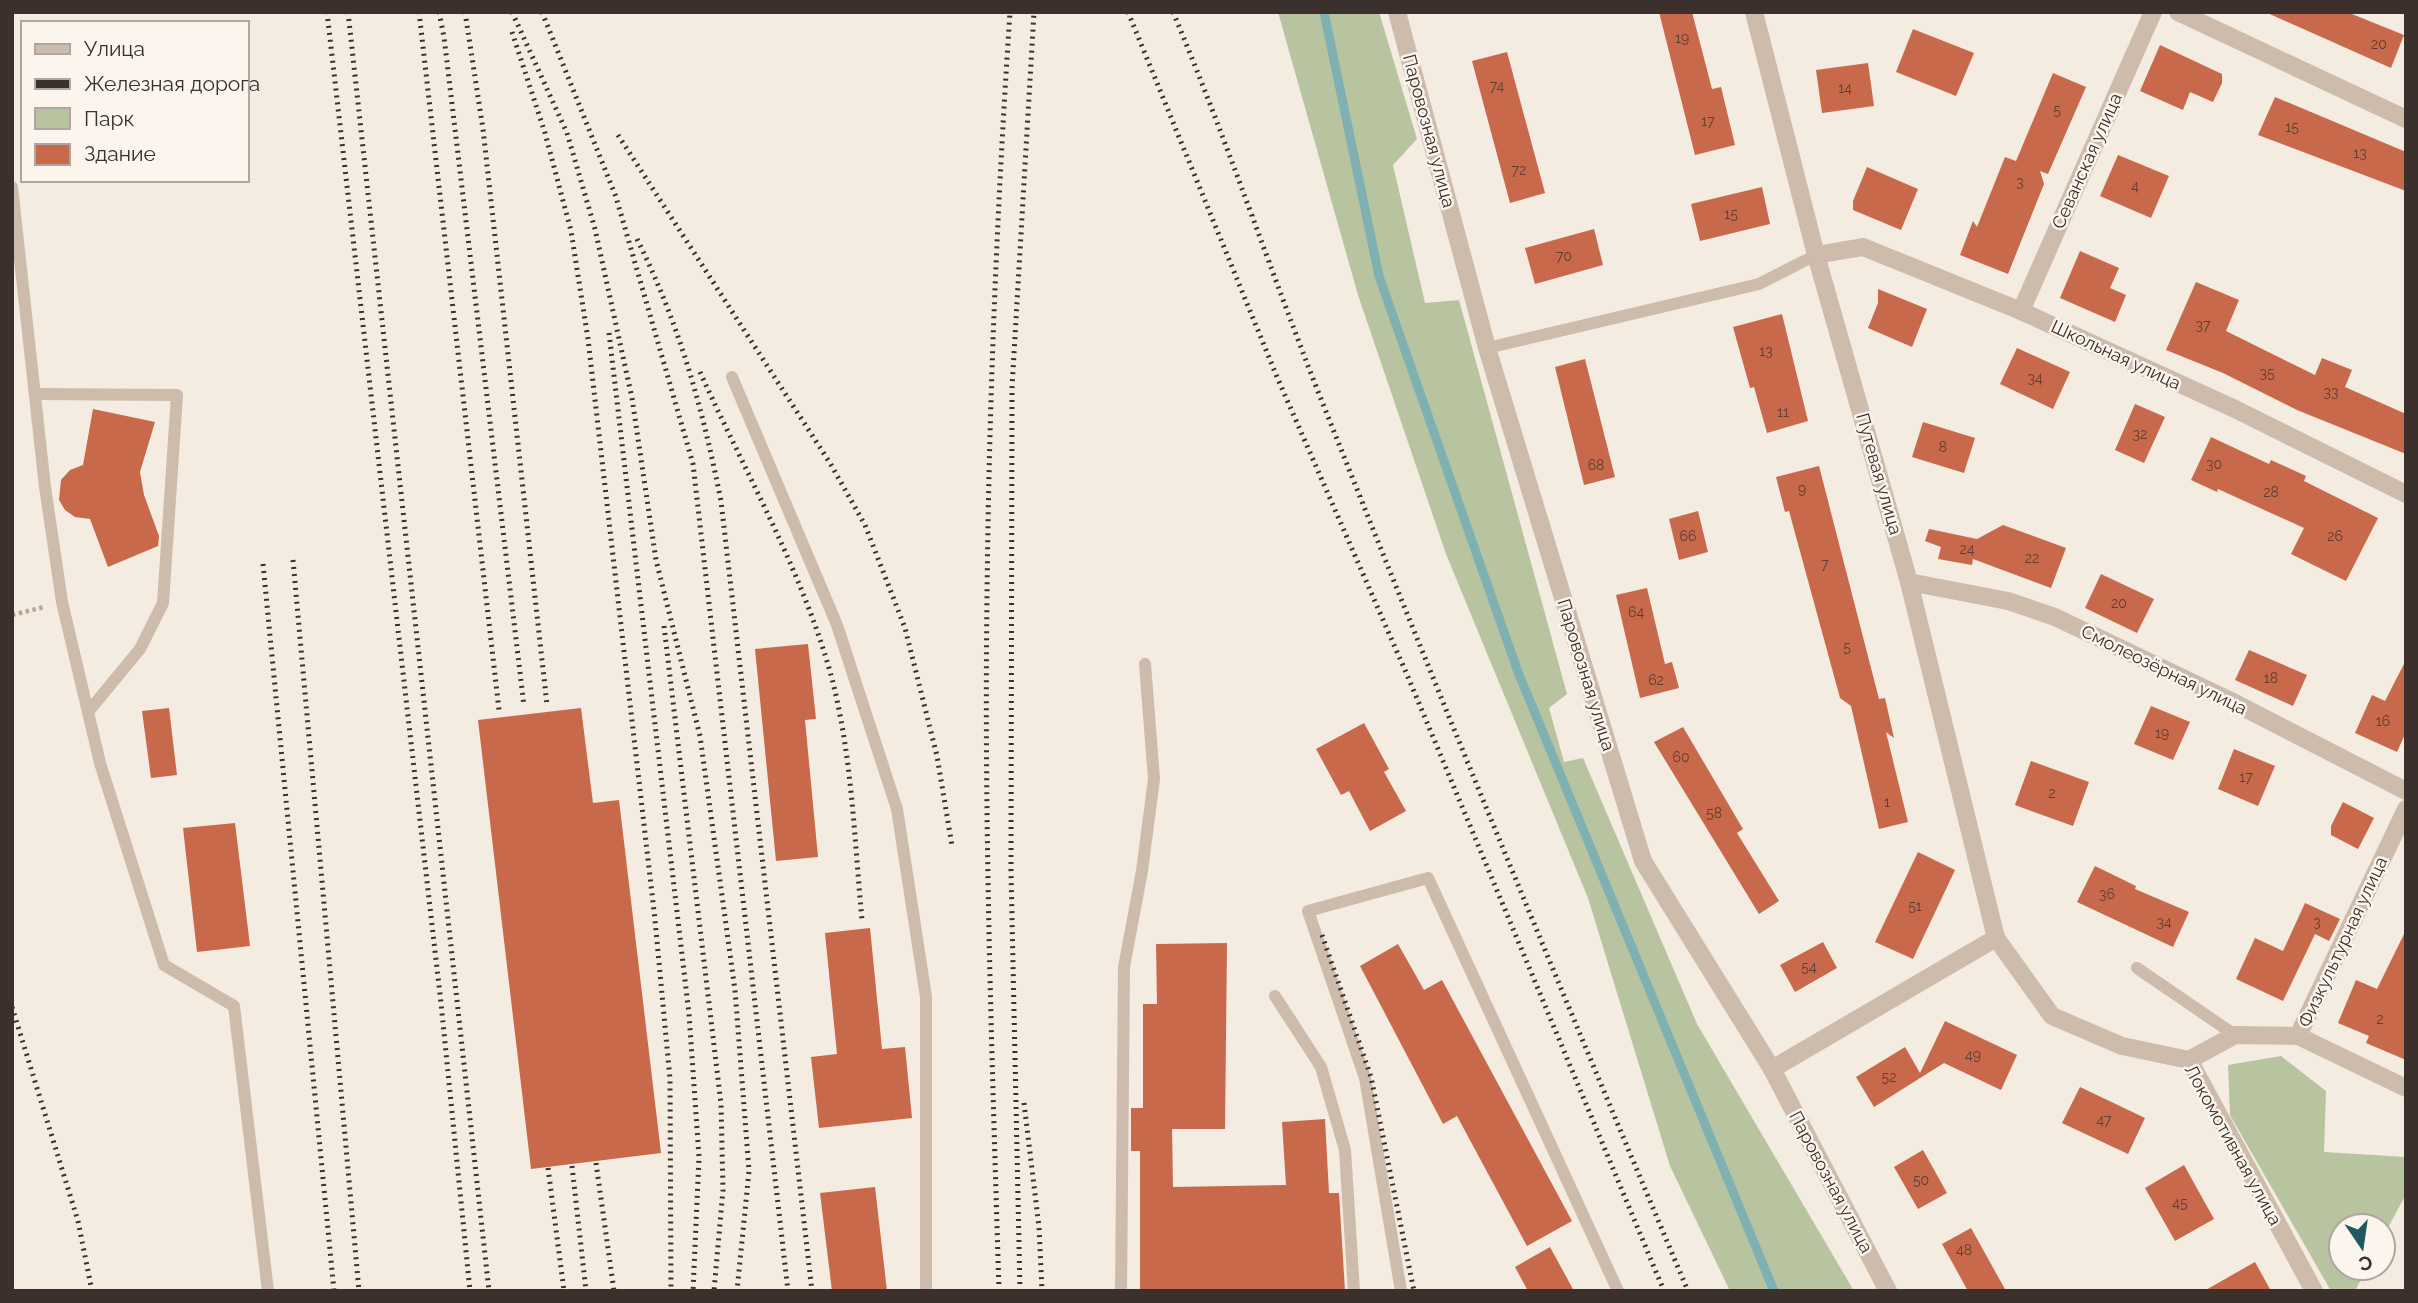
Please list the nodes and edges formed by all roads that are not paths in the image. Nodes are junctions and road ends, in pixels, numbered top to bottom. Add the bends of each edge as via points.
1 (1397, 12) edge
2 (1754, 12) edge
3 (2153, 12) edge
4 (2178, 12) edge
5 (2406, 119) edge
6 (12, 187) edge
7 (1816, 255) junction
8 (2021, 311) junction
9 (1486, 348) junction
10 (732, 377) dead end
11 (35, 394) junction
12 (2406, 494) edge
13 (1909, 582) junction
14 (1145, 664) dead end
15 (88, 712) junction
16 (2406, 791) edge
17 (2406, 809) edge
18 (1996, 938) junction
19 (2137, 968) dead end
20 (1275, 996) dead end
21 (2235, 1035) junction
22 (2298, 1036) junction
23 (2189, 1060) junction
24 (1772, 1069) junction
25 (2406, 1088) edge
26 (268, 1291) edge
27 (926, 1291) edge
28 (1121, 1291) edge
29 (1354, 1291) edge
30 (1401, 1291) edge
31 (1618, 1291) edge
32 (1888, 1291) edge
33 (2314, 1291) edge

1 - 9 street, Паровозная улица
2 - 7 street, Путевая улица
3 - 8 street, Севанская улица
4 - 5 street
6 - 11 lane
7 - 8 street, Школьная улица via 1863,247
7 - 9 lane via 1759,284
7 - 13 street, Путевая улица
8 - 12 street, Школьная улица
9 - 24 street, Паровозная улица via 1643,861
10 - 27 lane via 837,625 897,809 926,997
11 - 15 lane via 62,602
11 - 15 lane via 177,395 163,603 140,649
13 - 16 street, Смолеозёрная улица via 2008,601 2055,617
13 - 18 street, Путевая улица
14 - 28 lane via 1154,779 1124,967
15 - 26 lane via 164,965 234,1006
17 - 22 street, Физкультурная улица
18 - 23 street, Локомотивная улица via 2052,1016 2122,1046
18 - 24 street
19 - 21 lane
20 - 29 lane via 1321,1067 1345,1150
21 - 22 street
21 - 23 street
22 - 25 street
23 - 33 street, Локомотивная улица
24 - 32 street, Паровозная улица
30 - 31 lane via 1364,1078 1308,911 1428,878

